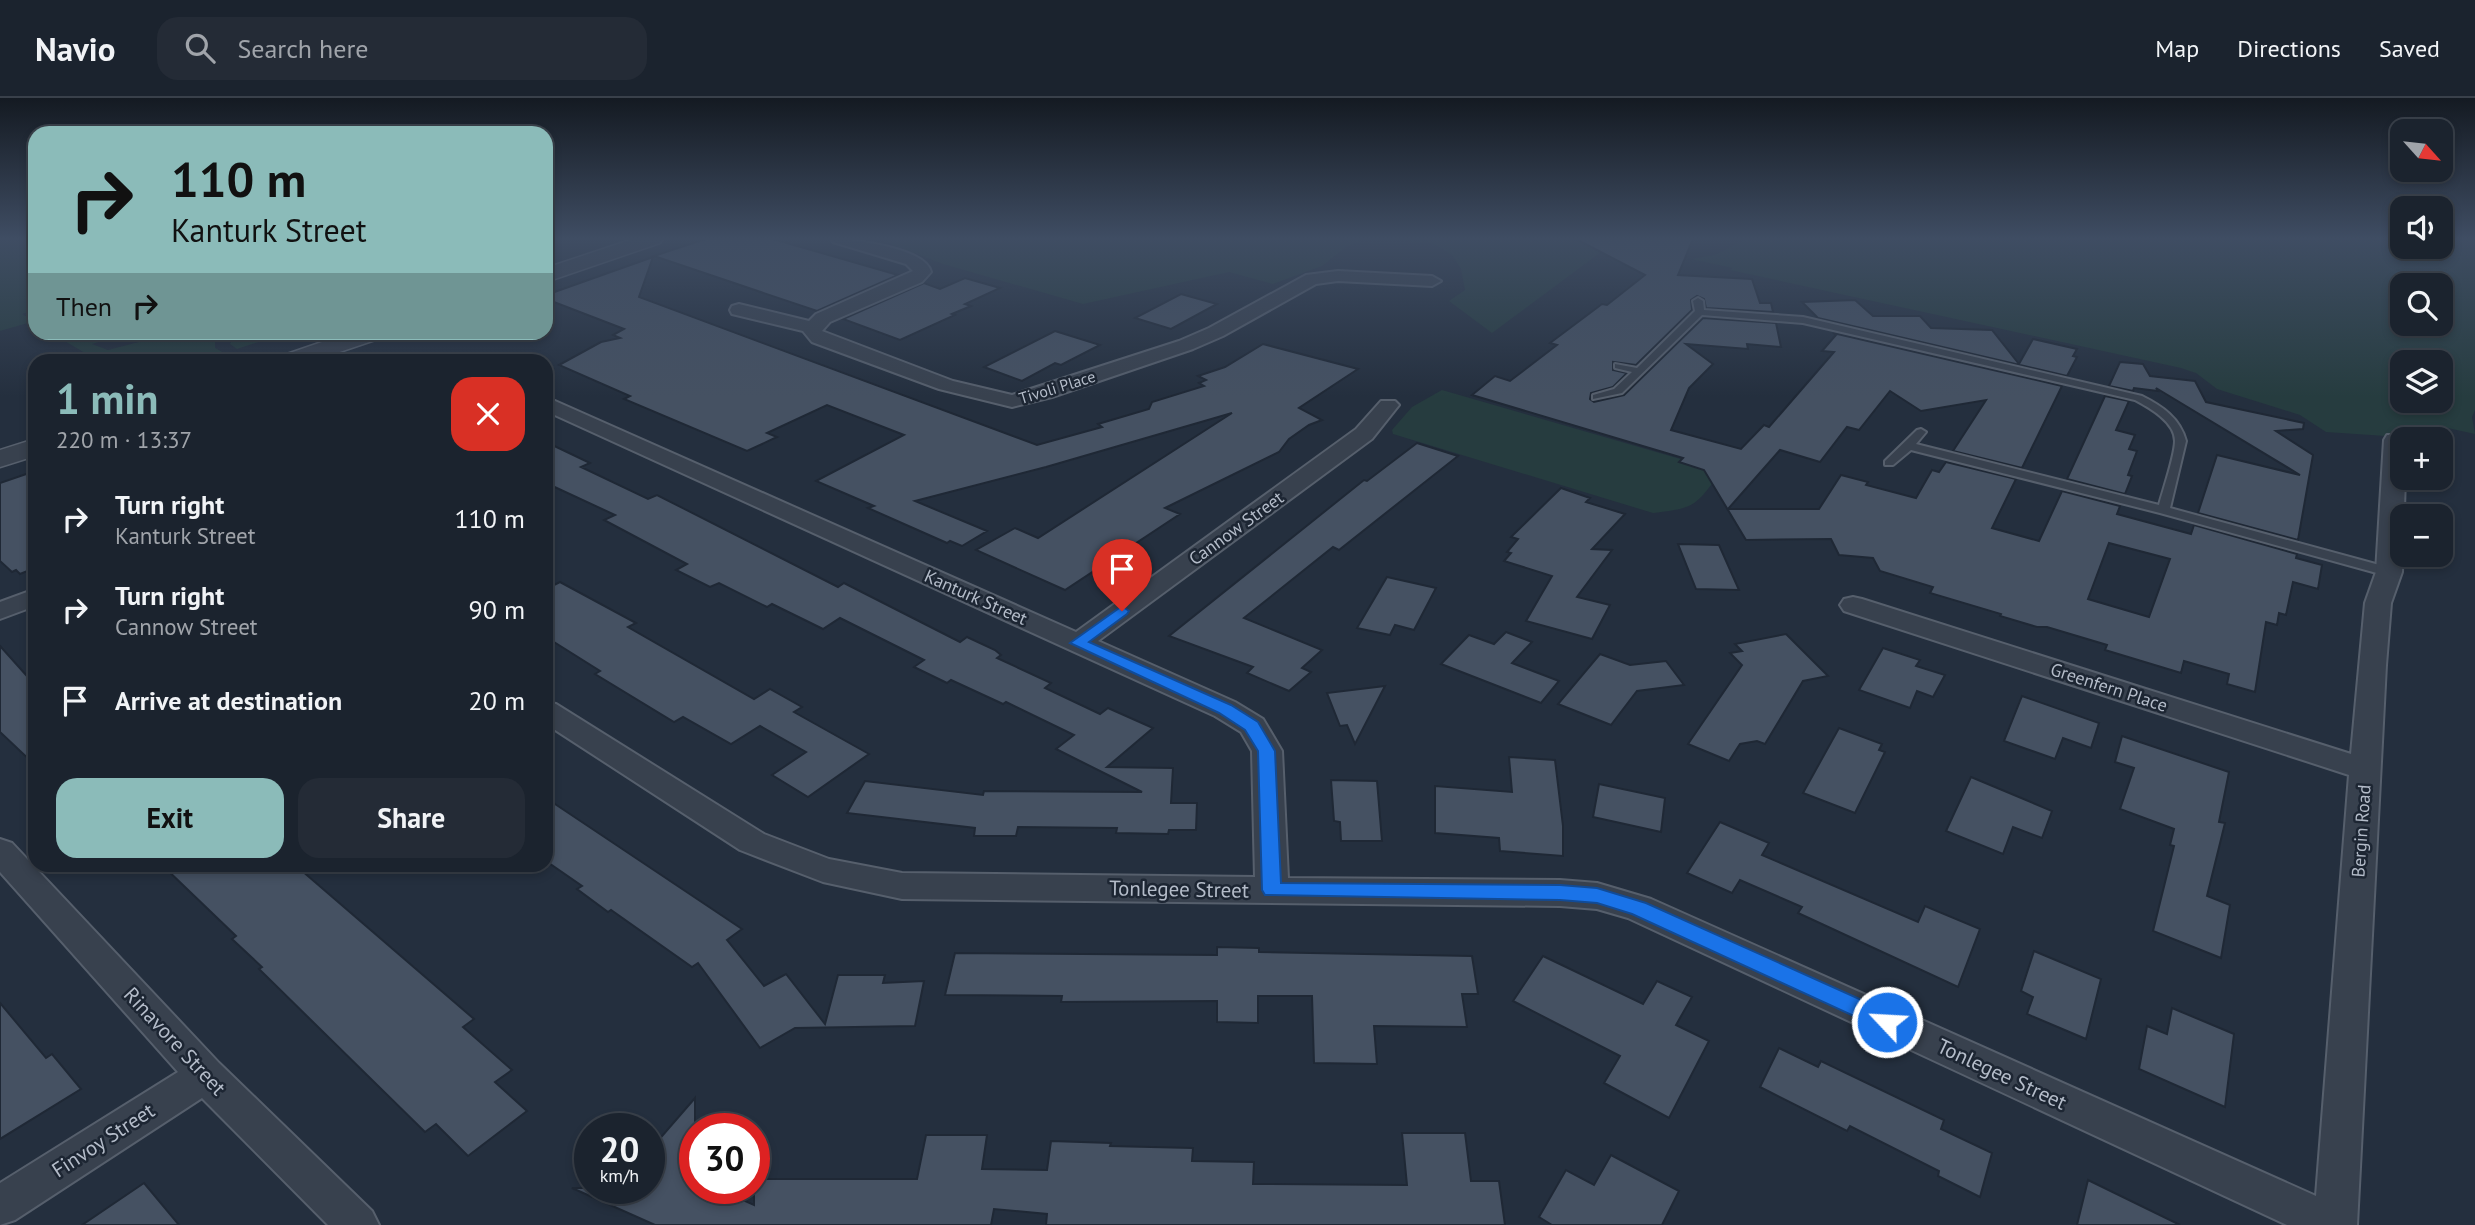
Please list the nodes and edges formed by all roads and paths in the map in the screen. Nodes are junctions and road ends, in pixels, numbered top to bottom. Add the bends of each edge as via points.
1 (884, 292) edge
2 (1289, 292) edge
3 (1698, 301) dead end
4 (739, 310) dead end
5 (1700, 312) junction
6 (813, 327) junction
7 (352, 340) edge
8 (311, 354) edge
9 (1619, 366) dead end
10 (1638, 371) junction
11 (1597, 397) dead end
12 (1388, 405) dead end
13 (553, 406) edge
14 (1921, 432) dead end
15 (1909, 446) junction
16 (28, 449) edge
17 (0, 459) edge
18 (1889, 463) dead end
19 (2393, 490) edge
20 (2164, 510) junction
21 (2389, 572) junction
22 (28, 600) edge
23 (1853, 605) dead end
24 (0, 611) edge
25 (1078, 643) junction
26 (553, 715) edge
27 (2365, 769) junction
28 (0, 851) edge
29 (1272, 890) junction
30 (205, 1075) junction
31 (0, 1206) edge
32 (357, 1225) edge
33 (2334, 1225) edge

1 - 6 street via 823,318
2 - 6 street, Tivoli Place via 1186,345 1012,401 946,385 819,338 812,333
3 - 5 lane
4 - 6 street
5 - 10 lane
5 - 20 lane via 1803,320 2138,398 2162,411 2180,434
7 - 8 street
9 - 10 lane
10 - 11 lane via 1618,391
12 - 25 street, Cannow Street via 1364,434
13 - 25 street, Kanturk Street
14 - 15 lane
15 - 18 lane
15 - 20 lane
16 - 17 street
19 - 21 street, Bergin Road
20 - 21 lane
21 - 27 street, Bergin Road via 2378,603
22 - 24 street
23 - 27 street, Greenfern Place
25 - 29 street, Kanturk Street via 1225,709 1252,726 1267,751
26 - 29 street, Tonlegee Street via 752,842 823,870 902,886
27 - 33 street, Bergin Road
28 - 30 street, Rinavore Street
29 - 33 street, Tonlegee Street via 1560,892 1639,908
30 - 31 street, Finvoy Street
30 - 32 street, Rinavore Street

